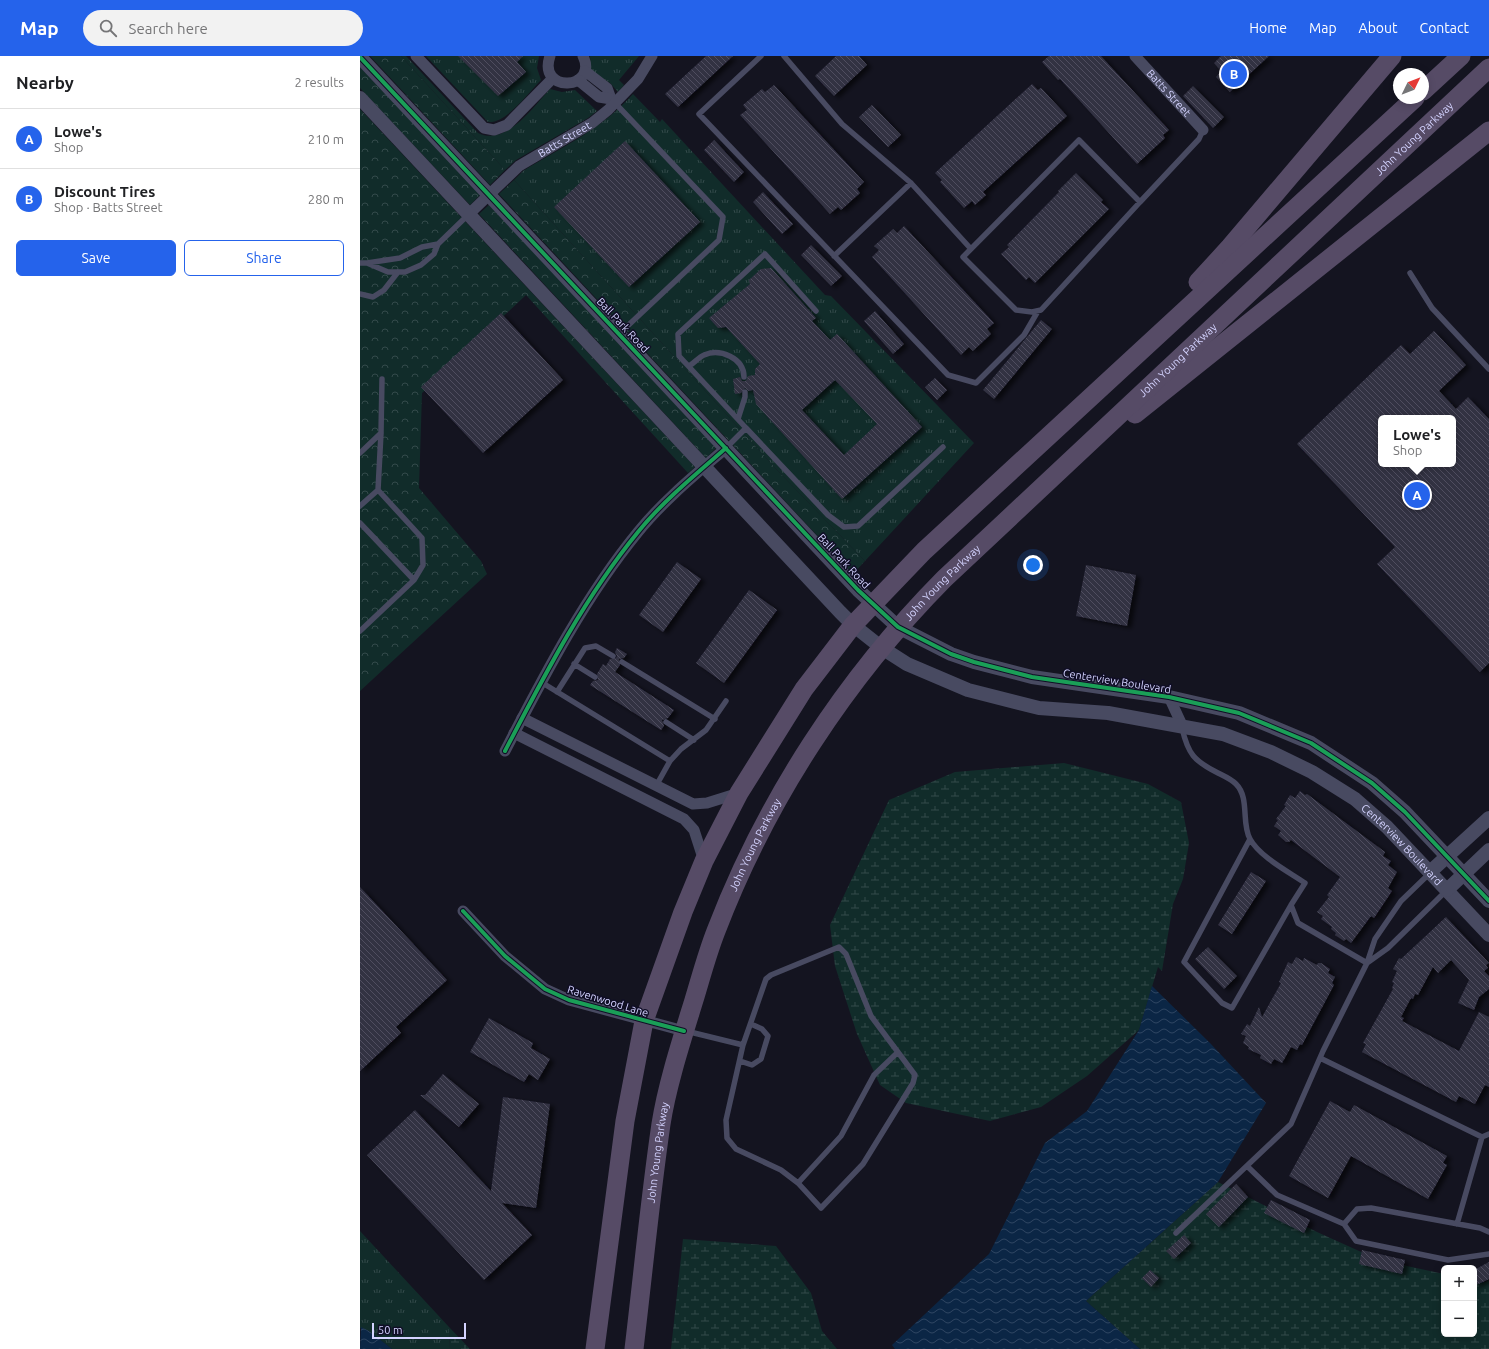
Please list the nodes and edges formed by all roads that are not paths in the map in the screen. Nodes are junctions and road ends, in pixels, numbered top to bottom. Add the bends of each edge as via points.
1 (416, 56) edge
2 (550, 56) edge
3 (583, 56) edge
4 (652, 56) edge
5 (761, 56) edge
6 (784, 56) edge
7 (1135, 56) edge
8 (1392, 56) edge
9 (1461, 56) edge
10 (360, 57) edge
11 (1489, 68) edge
12 (585, 71) junction
13 (553, 78) junction
14 (578, 80) junction
15 (1429, 85) edge
16 (360, 98) edge
17 (613, 101) junction
18 (1408, 104) edge
19 (1203, 130) joint
20 (1489, 131) edge
21 (911, 183) junction
22 (490, 195) junction
23 (1140, 202) junction
24 (469, 214) junction
25 (438, 244) junction
26 (971, 249) junction
27 (834, 256) junction
28 (360, 262) edge
29 (367, 264) junction
30 (398, 272) junction
31 (1410, 273) dead end
32 (360, 294) edge
33 (816, 310) dead end
34 (1038, 311) junction
35 (1164, 328) junction
36 (619, 334) junction
37 (689, 366) junction
38 (1489, 369) edge
39 (744, 376) dead end
40 (382, 379) dead end
41 (745, 392) dead end
42 (738, 419) junction
43 (746, 428) junction
44 (381, 433) junction
45 (943, 447) dead end
46 (726, 448) junction
47 (360, 453) edge
48 (704, 467) junction
49 (378, 490) junction
50 (1030, 497) junction
51 (360, 506) edge
52 (360, 523) edge
53 (414, 580) junction
54 (873, 604) junction
55 (853, 626) junction
56 (898, 627) junction
57 (360, 631) edge
58 (882, 648) junction
59 (612, 656) dead end
60 (622, 662) dead end
61 (574, 664) junction
62 (596, 677) dead end
63 (541, 682) junction
64 (557, 692) junction
65 (1169, 698) junction
66 (726, 702) dead end
67 (522, 718) junction
68 (715, 719) junction
69 (666, 722) dead end
70 (1182, 725) junction
71 (514, 733) junction
72 (694, 740) junction
73 (504, 751) dead end
74 (670, 761) junction
75 (656, 787) junction
76 (739, 793) junction
77 (650, 800) junction
78 (1489, 818) edge
79 (1250, 839) junction
80 (1489, 850) edge
81 (1447, 857) junction
82 (704, 861) junction
83 (1430, 872) junction
84 (1463, 874) junction
85 (1447, 890) junction
86 (1489, 901) edge
87 (1291, 905) junction
88 (463, 911) dead end
89 (1489, 935) edge
90 (1367, 963) junction
91 (644, 1021) junction
92 (751, 1024) junction
93 (684, 1031) junction
94 (743, 1044) junction
95 (897, 1053) junction
96 (1320, 1058) junction
97 (740, 1061) junction
98 (1489, 1134) edge
99 (1482, 1137) junction
100 (1247, 1166) junction
101 (798, 1183) junction
102 (1344, 1224) junction
103 (1457, 1224) junction
104 (1489, 1232) edge
105 (1176, 1233) dead end
106 (1489, 1254) edge
107 (595, 1349) edge
108 (634, 1349) edge

1 - 13 street via 484,128 494,130 507,125
2 - 13 street via 548,67
3 - 12 street
4 - 17 street, Batts Street via 638,79
5 - 27 lane via 699,114
6 - 21 lane via 842,124
7 - 19 street, Batts Street
8 - 35 highway via 1190,291
9 - 15 highway
10 - 22 street, Ball Park Road
11 - 50 highway, John Young Parkway
12 - 14 street
12 - 17 street via 607,88
13 - 14 street via 568,84
14 - 17 street via 599,97
16 - 24 street
17 - 22 street, Batts Street via 592,123 519,166
17 - 36 lane via 723,217 720,240
18 - 35 highway
19 - 23 lane via 1199,139
20 - 50 highway
21 - 26 lane
21 - 27 lane
22 - 24 street, Batts Street
22 - 36 street, Ball Park Road
23 - 26 lane via 1079,140
23 - 34 lane
24 - 25 lane
24 - 48 street
25 - 29 lane via 422,247 400,258
25 - 30 lane via 434,254 421,265
26 - 34 lane via 963,257 1016,310
27 - 34 lane via 948,375 976,383 1024,335
28 - 29 lane
29 - 30 lane via 388,272
30 - 32 lane via 384,290 373,297
31 - 38 lane via 1432,308
33 - 37 lane via 765,254 678,334 679,356
35 - 54 highway via 924,551
36 - 46 street, Ball Park Road
37 - 39 lane via 704,355 718,352 735,359 744,371
37 - 42 lane
40 - 44 lane
41 - 42 lane
42 - 43 lane
43 - 45 lane via 828,515 844,527 858,526
43 - 46 lane
44 - 47 lane
44 - 49 lane
46 - 48 street
46 - 54 street, Ball Park Road
48 - 55 street
48 - 63 street via 656,512 630,542 586,606
49 - 51 lane
49 - 53 lane via 422,538 423,565
50 - 56 highway, John Young Parkway
52 - 53 lane
53 - 57 lane
54 - 55 highway
54 - 56 street, Centerview Boulevard
55 - 58 street, Centerview Boulevard
55 - 76 highway via 804,689
56 - 58 highway, John Young Parkway
56 - 65 street, Centerview Boulevard via 951,654 974,662 1032,677
58 - 70 street, Centerview Boulevard via 906,664 968,690 1039,708 1108,713
58 - 93 highway, John Young Parkway via 793,772 757,839 716,932
59 - 61 lane via 596,646 585,648
60 - 68 lane
61 - 62 lane
61 - 64 lane
63 - 64 lane
63 - 67 street
64 - 74 lane
65 - 70 street
65 - 81 street, Centerview Boulevard via 1239,713 1311,743 1372,783 1405,812
66 - 68 lane
67 - 71 street
67 - 75 street
68 - 72 lane
69 - 72 lane
70 - 79 lane via 1188,749 1193,757 1203,766 1229,778 1242,793
70 - 83 street, Centerview Boulevard via 1223,734 1312,772 1355,799 1387,827
71 - 73 street
71 - 77 street
72 - 74 lane
74 - 75 lane
75 - 76 street via 693,804 707,804
75 - 77 street
76 - 82 highway
77 - 82 street via 684,819 694,830
78 - 81 street
79 - 87 lane via 1262,852 1305,883
79 - 87 lane via 1184,962 1222,1003 1232,1008
80 - 84 street
81 - 83 street
81 - 84 street, Centerview Boulevard
82 - 91 highway
83 - 85 street, Centerview Boulevard
83 - 90 lane via 1401,901 1375,940
84 - 85 street
84 - 86 street
85 - 89 street, Centerview Boulevard
85 - 90 lane via 1388,948
87 - 90 lane via 1298,923
88 - 91 street, Ravenwood Lane via 504,956 545,989 569,1000
90 - 96 lane
91 - 93 street, Ravenwood Lane
91 - 107 highway via 625,1121
92 - 94 lane
92 - 95 lane via 766,979 839,947 846,954 871,1016
92 - 97 lane via 762,1029 768,1036 761,1059 752,1065
93 - 94 lane
93 - 108 highway, John Young Parkway via 662,1122
94 - 97 lane
95 - 101 lane via 874,1075 841,1136
95 - 101 lane via 915,1075 914,1083 863,1164 821,1208
96 - 99 lane
96 - 100 lane via 1291,1124
97 - 101 lane via 726,1120 727,1138 736,1149 781,1170
98 - 99 lane
99 - 103 lane
100 - 102 lane via 1276,1195
100 - 105 lane
102 - 103 lane via 1357,1210 1371,1208
102 - 106 lane via 1356,1241 1448,1260
103 - 104 lane

